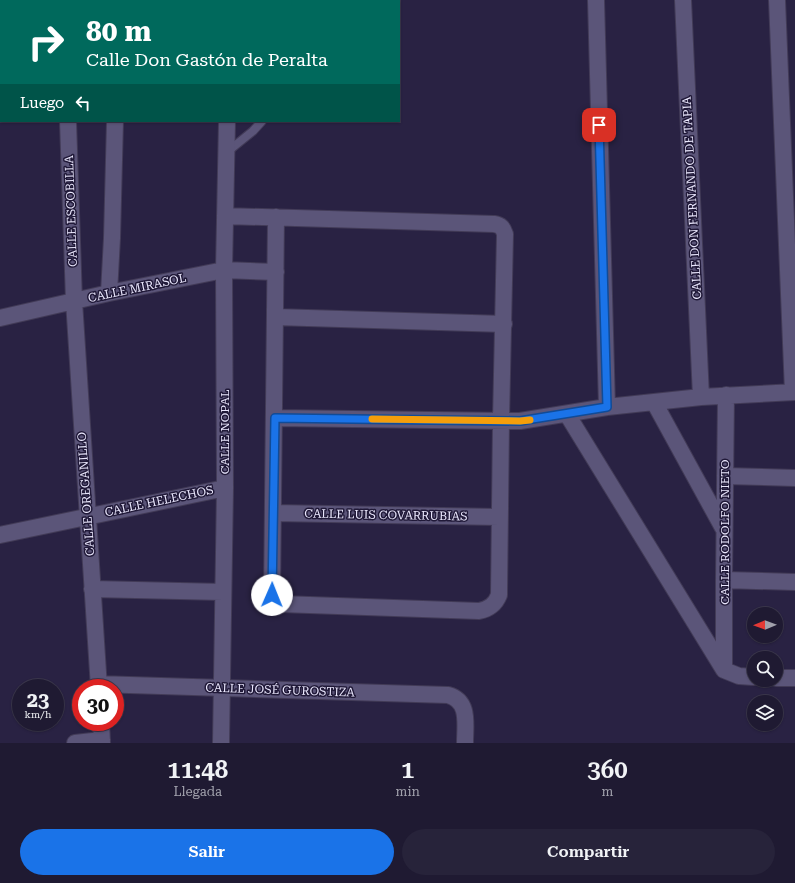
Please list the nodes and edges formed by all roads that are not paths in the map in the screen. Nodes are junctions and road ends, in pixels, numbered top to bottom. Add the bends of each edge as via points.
1 (596, 0) edge
2 (683, 0) edge
3 (777, 0) edge
4 (68, 122) edge
5 (115, 122) edge
6 (227, 122) edge
7 (261, 122) edge
8 (227, 152) junction
9 (225, 216) junction
10 (276, 217) junction
11 (224, 270) junction
12 (276, 272) junction
13 (109, 293) junction
14 (74, 301) junction
15 (275, 317) junction
16 (0, 318) edge
17 (504, 324) junction
18 (794, 392) edge
19 (726, 395) junction
20 (701, 397) junction
21 (654, 402) junction
22 (607, 407) junction
23 (567, 414) junction
24 (275, 418) junction
25 (501, 421) junction
26 (725, 476) junction
27 (795, 478) edge
28 (225, 488) junction
29 (274, 513) junction
30 (87, 517) junction
31 (499, 517) junction
32 (724, 529) junction
33 (0, 535) edge
34 (724, 580) junction
35 (795, 582) edge
36 (92, 589) junction
37 (223, 592) junction
38 (724, 670) junction
39 (747, 677) edge
40 (783, 678) edge
41 (795, 678) edge
42 (98, 679) edge
43 (124, 686) edge
44 (223, 688) junction
45 (101, 731) edge
46 (102, 741) edge
47 (75, 743) edge
48 (221, 743) edge
49 (465, 743) edge

1 - 22 street
2 - 20 street, CALLE DON FERNANDO DE TAPIA
3 - 18 street
4 - 14 street, CALLE ESCOBILLA
5 - 13 street
6 - 8 street, CALLE NOPAL
7 - 8 lane
8 - 9 street, CALLE NOPAL
9 - 10 street
9 - 11 street, CALLE NOPAL
10 - 12 street
10 - 17 street via 499,225 504,228 505,234
11 - 12 street, CALLE MIRASOL
11 - 13 street, CALLE MIRASOL
11 - 28 street, CALLE NOPAL
12 - 15 street
13 - 14 street, CALLE MIRASOL
14 - 16 street, CALLE MIRASOL
14 - 30 street, CALLE OREGANILLO
15 - 17 street
15 - 24 street
17 - 25 street
18 - 19 street
19 - 20 street
19 - 26 street, CALLE RODOLFO NIETO
20 - 21 street
21 - 22 street
21 - 32 street
22 - 23 street
23 - 25 street via 520,421
23 - 38 street
24 - 25 street
24 - 29 street
25 - 31 street
26 - 27 street
26 - 32 street, CALLE RODOLFO NIETO
28 - 30 street, CALLE HELECHOS
28 - 37 street, CALLE NOPAL
29 - 31 street, CALLE LUIS COVARRUBIAS
29 - 31 street via 274,602 478,611 492,606 499,595
30 - 33 street, CALLE HELECHOS
30 - 36 street, CALLE OREGANILLO
32 - 34 street, CALLE RODOLFO NIETO
34 - 35 street
34 - 38 street, CALLE RODOLFO NIETO
36 - 37 street
36 - 42 street, CALLE OREGANILLO
37 - 44 street, CALLE NOPAL
38 - 39 street
40 - 41 street
43 - 44 street, CALLE JOSÉ GUROSTIZA
44 - 48 street, CALLE NOPAL
44 - 49 street, CALLE JOSÉ GUROSTIZA via 448,695 460,701 464,709
45 - 46 street
46 - 47 street

